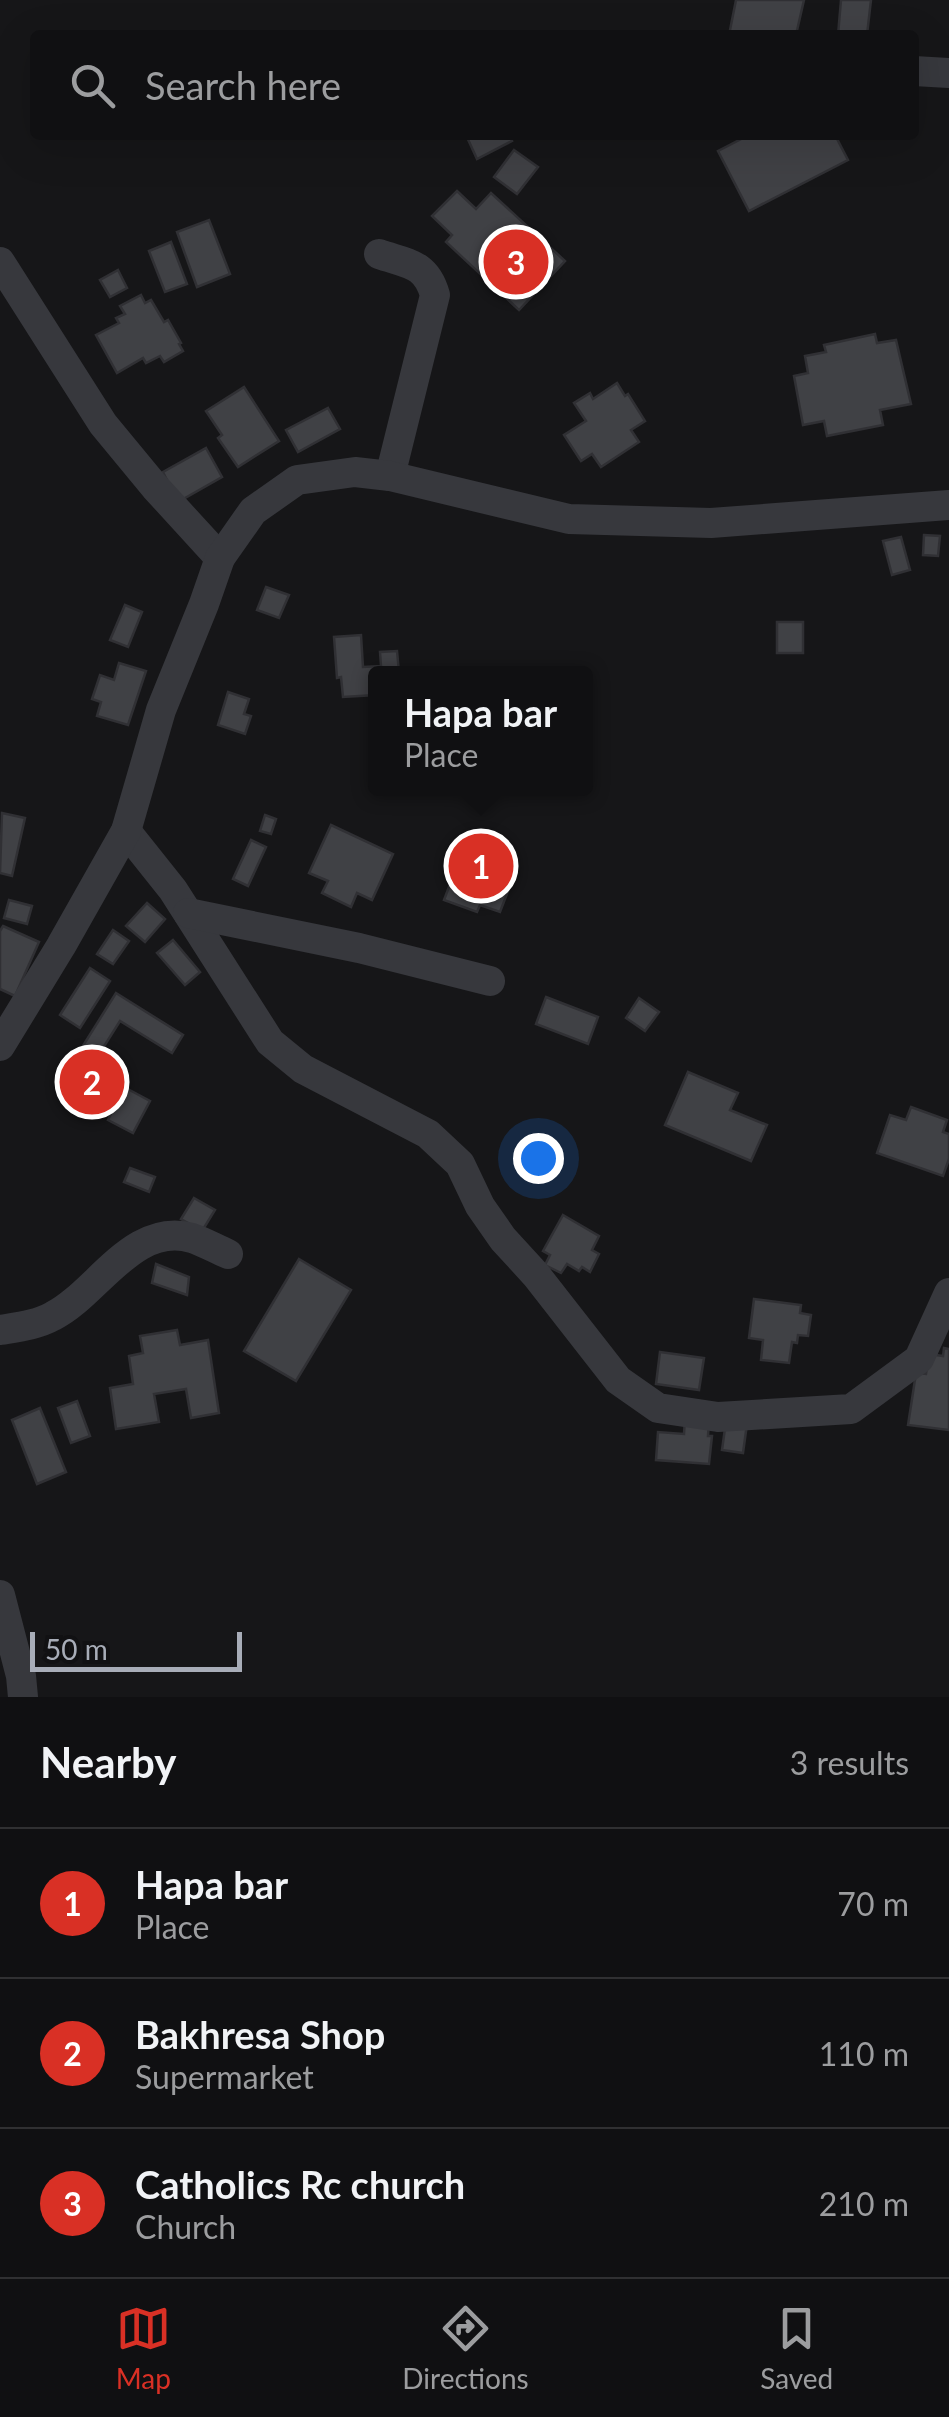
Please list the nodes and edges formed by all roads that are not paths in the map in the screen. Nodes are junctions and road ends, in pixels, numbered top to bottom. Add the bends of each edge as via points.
1 (919, 71) edge
2 (949, 73) edge
3 (380, 254) dead end
4 (0, 262) edge
5 (390, 476) junction
6 (949, 505) edge
7 (220, 558) junction
8 (126, 831) junction
9 (188, 913) junction
10 (490, 981) dead end
11 (0, 1046) edge
12 (228, 1254) dead end
13 (949, 1293) edge
14 (0, 1330) edge
15 (0, 1596) edge
16 (23, 1697) edge

1 - 2 street
3 - 5 street via 418,267 435,295
4 - 7 street via 103,424
5 - 6 street via 569,518 711,523
5 - 7 street via 355,472 297,480 253,511
7 - 8 street via 161,710
8 - 9 street
8 - 11 street
9 - 10 street
9 - 13 street via 270,1042 303,1069 428,1134 460,1164 480,1206 618,1380 658,1408 718,1417 851,1408 919,1359
12 - 14 street via 189,1237 160,1238 124,1255 54,1316
15 - 16 street

